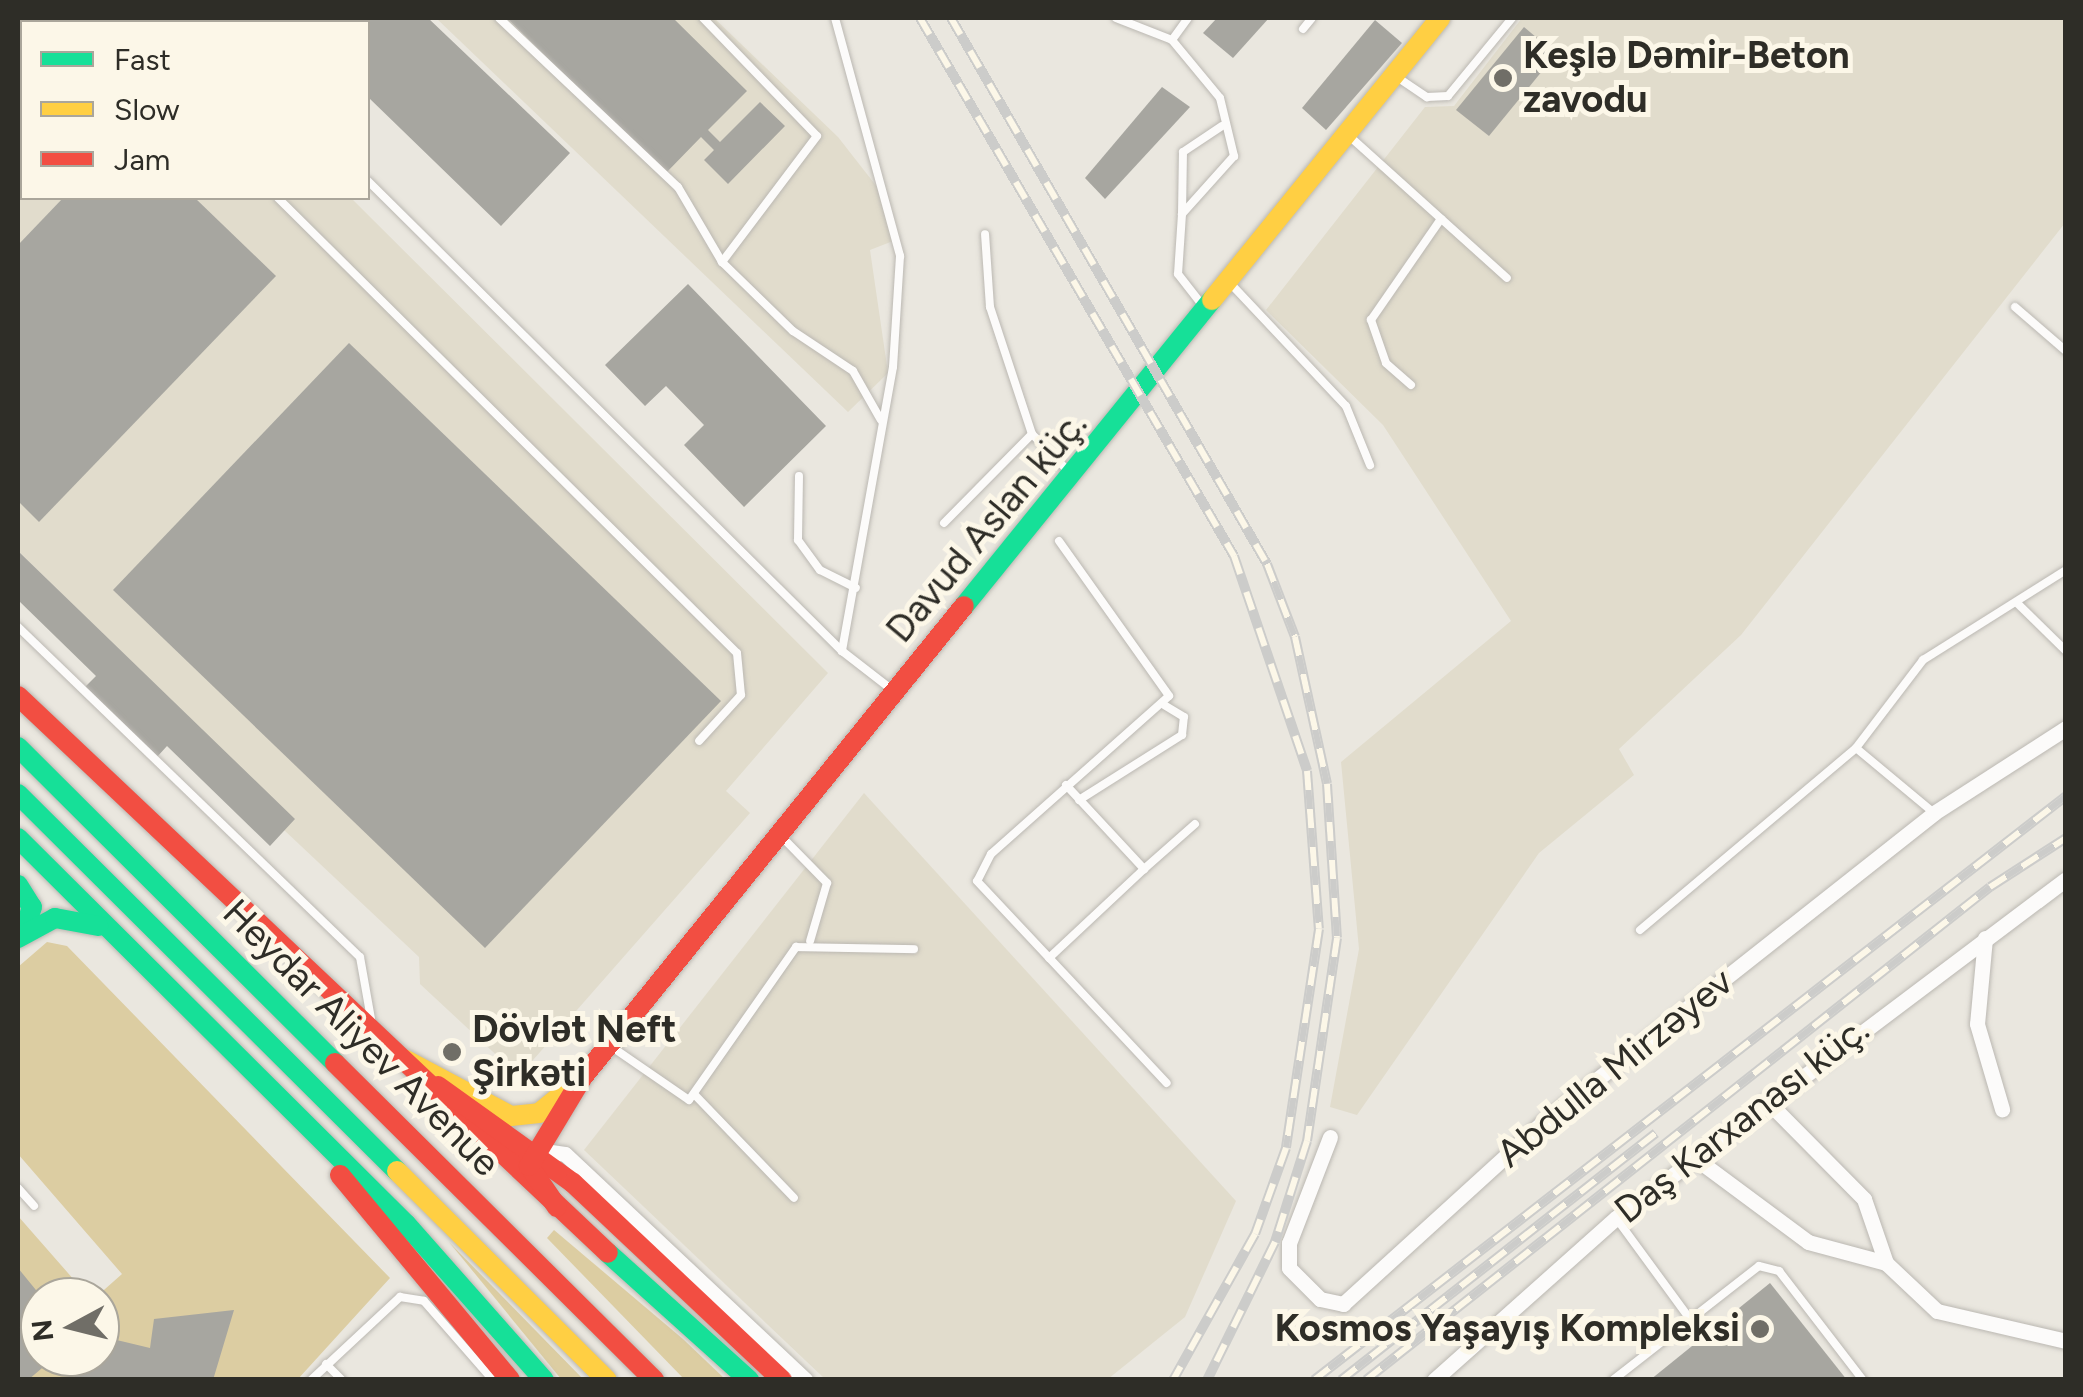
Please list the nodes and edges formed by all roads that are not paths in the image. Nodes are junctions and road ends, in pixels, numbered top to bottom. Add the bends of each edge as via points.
1 (499, 18) edge
2 (703, 18) edge
3 (835, 18) edge
4 (1116, 18) edge
5 (1188, 18) edge
6 (1312, 18) edge
7 (1440, 18) edge
8 (1512, 18) edge
9 (1303, 29) dead end
10 (1172, 40) junction
11 (1394, 75) junction
12 (1222, 126) junction
13 (1347, 134) junction
14 (370, 183) edge
15 (280, 200) edge
16 (1182, 214) junction
17 (1441, 219) junction
18 (985, 234) dead end
19 (722, 262) junction
20 (1507, 278) dead end
21 (1230, 283) junction
22 (2015, 307) dead end
23 (1207, 310) junction
24 (2066, 351) edge
25 (1411, 385) dead end
26 (881, 420) junction
27 (1032, 434) junction
28 (1370, 464) dead end
29 (799, 476) dead end
30 (1074, 477) junction
31 (944, 523) dead end
32 (1059, 541) dead end
33 (2066, 570) edge
34 (856, 588) junction
35 (2018, 604) junction
36 (18, 627) edge
37 (842, 650) junction
38 (2066, 651) edge
39 (895, 692) junction
40 (18, 696) edge
41 (1164, 705) junction
42 (2066, 728) edge
43 (699, 741) dead end
44 (18, 747) edge
45 (1856, 748) junction
46 (1066, 785) junction
47 (18, 794) edge
48 (1079, 800) junction
49 (1934, 813) junction
50 (1195, 824) dead end
51 (780, 836) junction
52 (18, 838) edge
53 (1144, 869) junction
54 (2066, 879) edge
55 (18, 885) edge
56 (1640, 930) dead end
57 (112, 933) junction
58 (20, 935) edge
59 (1985, 938) junction
60 (810, 941) junction
61 (914, 948) dead end
62 (1049, 958) junction
63 (376, 1042) junction
64 (609, 1045) junction
65 (582, 1078) junction
66 (1167, 1083) dead end
67 (268, 1089) junction
68 (694, 1094) junction
69 (1767, 1101) junction
70 (2002, 1110) dead end
71 (1330, 1137) dead end
72 (534, 1152) junction
73 (1695, 1158) junction
74 (18, 1188) edge
75 (794, 1198) dead end
76 (34, 1206) dead end
77 (556, 1207) junction
78 (1616, 1218) junction
79 (1886, 1263) junction
80 (1690, 1319) junction
81 (2066, 1341) edge
82 (326, 1364) junction
83 (1439, 1378) edge
84 (310, 1380) edge
85 (342, 1380) edge
86 (493, 1380) edge
87 (510, 1380) edge
88 (544, 1380) edge
89 (607, 1380) edge
90 (654, 1380) edge
91 (748, 1380) edge
92 (782, 1380) edge
93 (806, 1380) edge
94 (1613, 1380) edge
95 (1864, 1380) edge

1 - 19 lane via 678,187
2 - 19 lane via 817,136
3 - 26 lane via 900,235
4 - 10 lane
5 - 10 lane
6 - 9 lane
7 - 11 main road, Davud Aslan küç.
8 - 11 lane via 1448,96 1427,97
10 - 12 lane via 1214,86
11 - 13 main road, Davud Aslan küç.
12 - 16 lane via 1183,152
12 - 16 lane via 1232,161
13 - 17 lane
13 - 21 main road, Davud Aslan küç.
14 - 37 lane
15 - 43 lane via 737,654 741,696
16 - 23 lane via 1178,274
17 - 20 lane
17 - 25 lane via 1371,320 1386,363
18 - 27 lane via 990,307
19 - 26 lane via 793,331 853,372
21 - 23 main road, Davud Aslan küç.
21 - 28 lane via 1346,406
22 - 24 lane
23 - 30 main road, Davud Aslan küç.
26 - 34 lane
27 - 30 lane
27 - 31 lane
29 - 34 lane via 798,540 820,570
30 - 39 main road, Davud Aslan küç.
32 - 41 lane via 1166,684
33 - 35 lane
34 - 37 lane
35 - 38 lane
35 - 45 lane via 1924,660
36 - 63 lane via 360,957
37 - 39 lane
39 - 51 main road, Davud Aslan küç.
40 - 63 main road
41 - 46 lane
41 - 48 lane via 1184,716 1182,735
42 - 49 street, Abdulla Mirzəyev
44 - 90 main road, Heydar Aliyev Avenue
45 - 49 lane
45 - 56 lane
46 - 48 lane
46 - 62 lane via 977,874 986,900
47 - 89 main road, Heydar Aliyev Avenue
48 - 53 lane
49 - 71 street, Abdulla Mirzəyev via 1542,1122 1343,1304 1320,1300 1289,1268 1290,1243
50 - 53 lane
51 - 60 lane via 828,884
51 - 64 main road, Davud Aslan küç.
52 - 57 main road
53 - 62 lane
54 - 59 street, Daş Karxanası küç.
55 - 58 main road via 32,907
57 - 58 main road via 66,916
57 - 67 main road
59 - 69 street, Daş Karxanası küç.
59 - 70 street via 1977,1024
60 - 61 lane
60 - 68 lane via 785,958
62 - 66 lane
63 - 65 main road via 512,1116 539,1112
63 - 72 main road
63 - 77 main road
64 - 65 main road, Davud Aslan küç.
64 - 68 lane via 677,1100
65 - 72 main road
67 - 87 main road
67 - 88 main road
68 - 75 lane
69 - 73 street, Daş Karxanası küç.
69 - 79 street via 1864,1199
72 - 77 main road via 531,1178
72 - 92 main road
72 - 93 street via 566,1154
73 - 78 street, Daş Karxanası küç.
73 - 79 street via 1808,1242
74 - 76 lane
77 - 91 main road
78 - 80 lane
78 - 83 street, Daş Karxanası küç.
79 - 81 street via 1937,1311
80 - 94 lane
80 - 95 lane via 1748,1272 1771,1267
82 - 84 lane
82 - 85 lane
82 - 86 lane via 389,1303 413,1297

